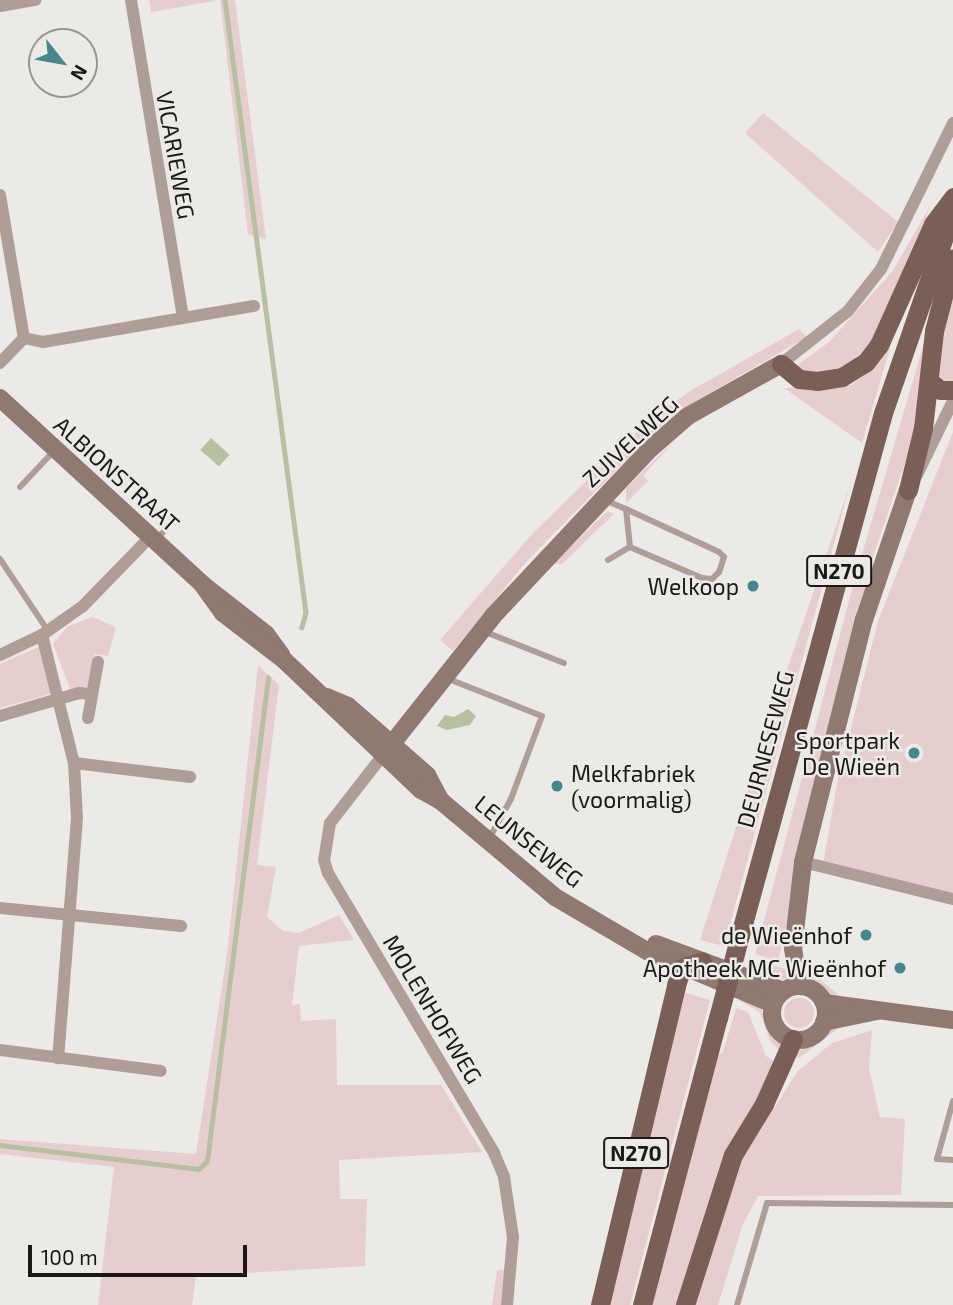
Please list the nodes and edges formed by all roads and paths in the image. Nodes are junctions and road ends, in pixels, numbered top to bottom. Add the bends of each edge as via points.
1 (35, 0) edge
2 (131, 0) edge
3 (0, 6) edge
4 (953, 123) edge
5 (0, 195) edge
6 (953, 197) edge
7 (953, 211) edge
8 (953, 258) edge
9 (254, 306) dead end
10 (183, 317) junction
11 (23, 338) junction
12 (0, 363) edge
13 (781, 364) junction
14 (929, 381) junction
15 (953, 390) edge
16 (0, 398) edge
17 (953, 401) edge
18 (55, 450) junction
19 (20, 487) dead end
20 (908, 490) junction
21 (602, 498) junction
22 (626, 509) junction
23 (157, 536) junction
24 (630, 547) junction
25 (0, 559) edge
26 (608, 561) dead end
27 (482, 630) junction
28 (45, 633) junction
29 (0, 654) edge
30 (98, 663) dead end
31 (564, 663) dead end
32 (445, 677) junction
33 (92, 694) junction
34 (62, 701) junction
35 (0, 716) edge
36 (89, 718) dead end
37 (387, 750) junction
38 (74, 763) junction
39 (190, 778) dead end
40 (487, 843) junction
41 (803, 862) junction
42 (953, 899) edge
43 (0, 908) edge
44 (73, 912) junction
45 (181, 926) dead end
46 (625, 937) junction
47 (702, 961) junction
48 (682, 968) junction
49 (786, 994) junction
50 (824, 1003) junction
51 (880, 1010) junction
52 (953, 1020) edge
53 (824, 1022) junction
54 (793, 1040) junction
55 (0, 1051) edge
56 (58, 1058) junction
57 (160, 1071) dead end
58 (953, 1101) edge
59 (953, 1160) edge
60 (953, 1205) edge
61 (507, 1305) edge
62 (600, 1305) edge
63 (642, 1305) edge
64 (685, 1305) edge
65 (737, 1305) edge

1 - 3 street
2 - 10 street, VICARIEWEG
4 - 13 street, ZUIVELWEG via 881,269 848,311
5 - 11 street
6 - 13 main road via 933,224 879,345 866,362 842,377 817,381 799,379
7 - 63 main road, DEURNESEWEG / N270, bridge via 883,413
8 - 14 main road via 934,331
9 - 10 street
10 - 11 street via 43,342
11 - 12 street
13 - 21 main road, ZUIVELWEG via 688,416
14 - 15 main road via 940,390
14 - 20 main road
16 - 18 main road, ALBIONSTRAAT
17 - 20 street
18 - 19 lane
18 - 23 main road, ALBIONSTRAAT
20 - 41 main road via 864,620
21 - 22 lane
21 - 27 main road, ZUIVELWEG
22 - 24 lane
22 - 24 lane via 724,557 712,579
23 - 28 street via 83,606
23 - 37 main road, ALBIONSTRAAT via 202,584 266,634 284,660
24 - 26 lane
25 - 28 lane
27 - 31 lane
27 - 32 main road, ZUIVELWEG
28 - 29 street
28 - 34 street
30 - 33 street
32 - 37 main road, ZUIVELWEG
32 - 40 lane via 542,716 511,799
33 - 34 street via 79,693
33 - 36 street
34 - 35 street
34 - 38 street
37 - 40 main road, LEUNSEWEG via 421,790 441,801
37 - 61 street, MOLENHOFWEG via 330,823 324,860 504,1177 513,1237
38 - 39 street
38 - 44 street via 78,818
40 - 46 main road, LEUNSEWEG via 555,897
41 - 42 street
41 - 49 main road
43 - 44 street
44 - 45 street
44 - 56 street
46 - 47 main road, LEUNSEWEG
46 - 48 main road, LEUNSEWEG
47 - 48 main road
47 - 49 main road, LEUNSEWEG
48 - 49 main road, LEUNSEWEG
48 - 62 main road, N270
49 - 50 main road via 816,992
49 - 54 main road via 775,1025
50 - 51 main road
50 - 53 main road
51 - 52 main road
51 - 53 main road
53 - 54 main road via 812,1037
54 - 64 main road via 733,1155
55 - 56 street
56 - 57 street
58 - 59 lane via 937,1159
60 - 65 lane via 767,1203

